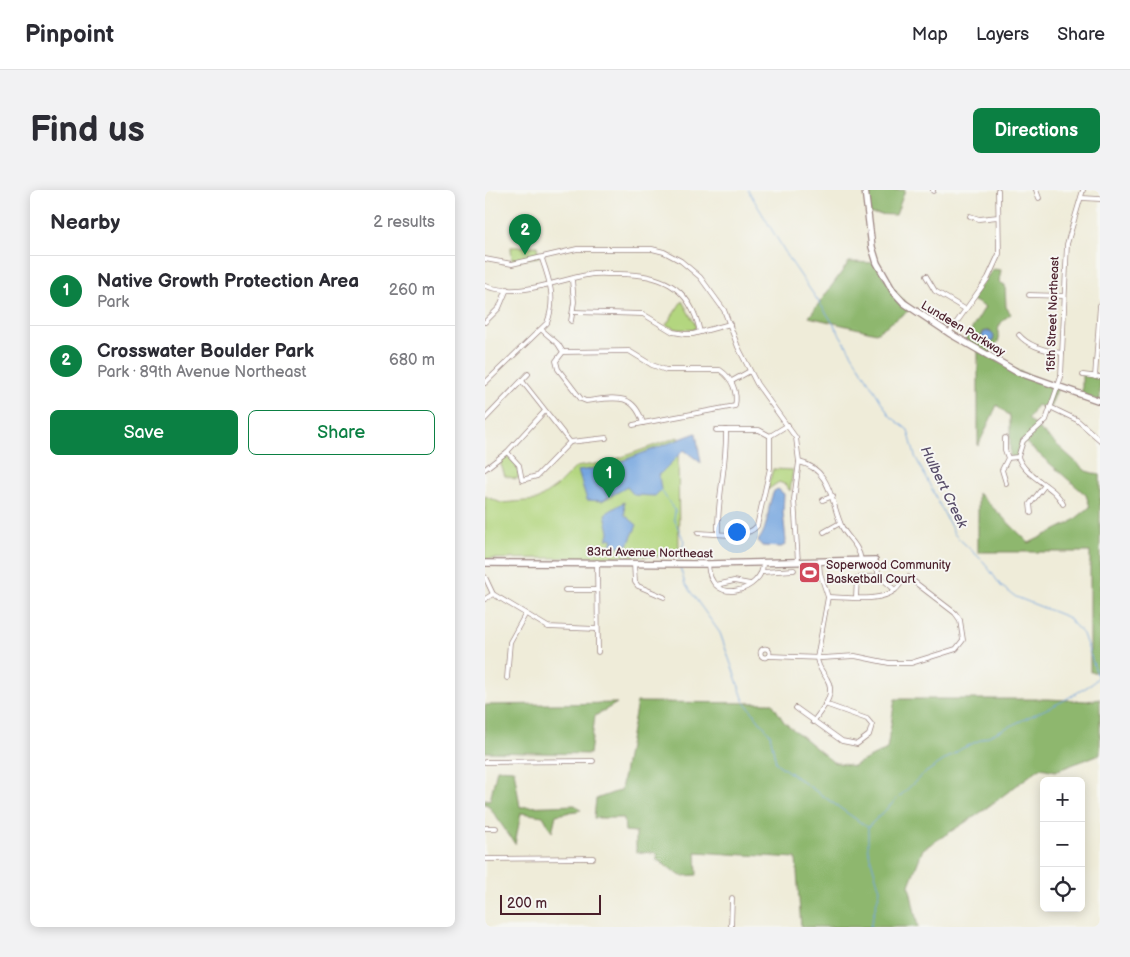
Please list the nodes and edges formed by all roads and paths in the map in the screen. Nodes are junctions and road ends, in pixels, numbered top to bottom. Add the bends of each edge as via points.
1 (865, 190) edge
2 (998, 190) edge
3 (1036, 190) edge
4 (1083, 190) edge
5 (1039, 198) dead end
6 (1082, 198) junction
7 (1100, 199) edge
8 (970, 216) dead end
9 (998, 218) junction
10 (485, 259) edge
11 (542, 259) junction
12 (926, 276) dead end
13 (571, 280) junction
14 (485, 286) edge
15 (551, 286) junction
16 (507, 289) junction
17 (1029, 295) dead end
18 (1064, 296) junction
19 (1100, 305) edge
20 (965, 309) junction
21 (574, 312) junction
22 (571, 321) dead end
23 (485, 322) edge
24 (730, 324) junction
25 (541, 330) junction
26 (700, 332) junction
27 (949, 333) junction
28 (1019, 335) dead end
29 (563, 352) junction
30 (1062, 353) junction
31 (750, 371) junction
32 (528, 374) dead end
33 (1083, 375) dead end
34 (1098, 377) edge
35 (522, 381) junction
36 (732, 381) junction
37 (485, 383) edge
38 (1058, 387) junction
39 (1100, 401) edge
40 (1050, 407) junction
41 (544, 412) junction
42 (485, 419) edge
43 (643, 423) junction
44 (633, 425) dead end
45 (788, 425) junction
46 (716, 430) dead end
47 (726, 430) junction
48 (1100, 432) edge
49 (770, 436) junction
50 (1096, 436) junction
51 (606, 438) dead end
52 (1005, 438) dead end
53 (1100, 440) edge
54 (570, 442) junction
55 (507, 452) junction
56 (1018, 457) junction
57 (1008, 458) junction
58 (799, 462) junction
59 (485, 469) edge
60 (1005, 483) dead end
61 (1045, 485) junction
62 (833, 496) junction
63 (823, 500) dead end
64 (1063, 504) dead end
65 (1031, 513) dead end
66 (840, 523) junction
67 (823, 532) dead end
68 (698, 533) dead end
69 (718, 533) junction
70 (861, 560) junction
71 (875, 560) joint
72 (597, 562) junction
73 (798, 562) junction
74 (819, 562) junction
75 (485, 563) edge
76 (763, 563) junction
77 (634, 564) junction
78 (708, 564) junction
79 (794, 570) dead end
80 (763, 572) junction
81 (879, 576) junction
82 (485, 577) edge
83 (750, 584) junction
84 (717, 585) junction
85 (565, 590) dead end
86 (597, 590) junction
87 (895, 590) junction
88 (493, 594) junction
89 (664, 597) dead end
90 (828, 597) junction
91 (856, 597) junction
92 (485, 599) edge
93 (525, 615) junction
94 (597, 630) junction
95 (598, 652) dead end
96 (769, 656) dead end
97 (817, 658) junction
98 (507, 678) dead end
99 (825, 704) junction
100 (796, 708) dead end
101 (813, 722) junction
102 (593, 761) dead end
103 (485, 762) edge
104 (485, 828) edge
105 (496, 828) dead end
106 (593, 858) dead end
107 (485, 859) edge
108 (731, 898) dead end
109 (731, 927) edge

1 - 27 street, Lundeen Parkway via 872,248 884,278 904,303
2 - 9 street
3 - 5 street
4 - 6 street, 15th Street Northeast
6 - 7 street
6 - 18 street, 15th Street Northeast via 1067,244
8 - 9 street
9 - 20 street via 1000,246 996,262
10 - 11 street via 512,264
11 - 15 street
11 - 24 street via 577,249 640,248 664,252 700,276 720,303
12 - 20 street via 935,291
13 - 15 street
13 - 21 street
13 - 26 street via 607,274 642,274 658,278 680,293
14 - 16 street
15 - 16 street
15 - 25 street via 551,313
16 - 23 street via 499,308
17 - 18 street
18 - 30 street, 15th Street Northeast
19 - 34 street
20 - 27 street
21 - 22 street
21 - 26 street via 638,313 673,332
24 - 26 street
24 - 31 street
25 - 29 street via 559,344
25 - 37 street
27 - 38 street, Lundeen Parkway via 1017,372
28 - 30 street via 1023,341 1046,351
29 - 36 street via 629,351 659,368 720,370
29 - 43 street via 556,365 581,399 627,400 637,408
30 - 38 street, 15th Street Northeast
31 - 36 street
31 - 45 street
32 - 35 street
33 - 34 street
35 - 41 street
35 - 42 street
36 - 43 street via 735,406
38 - 39 street, Lundeen Parkway
38 - 40 street, 15th Street Northeast
40 - 50 street via 1077,420
40 - 56 street, 15th Street Northeast via 1043,424 1023,441
41 - 54 street
41 - 55 street
43 - 44 street
45 - 49 street
45 - 58 street via 796,438
46 - 47 street
47 - 49 street via 759,430
47 - 69 street
48 - 50 street
49 - 69 street via 770,468 759,522 754,530 739,534
50 - 53 street
51 - 54 street
52 - 57 street
54 - 55 street via 537,476 522,480 519,465
55 - 59 street
56 - 57 street
56 - 61 street via 1025,469
57 - 60 street via 1002,470
58 - 62 street via 810,464
58 - 73 street via 794,499
61 - 64 street via 1059,496
61 - 65 street via 1030,504
62 - 63 street
62 - 66 street
66 - 67 street
66 - 70 street via 860,550
68 - 69 street
70 - 71 street, 83rd Avenue Northeast
70 - 74 street, 83rd Avenue Northeast
71 - 81 street
72 - 75 street, 83rd Avenue Northeast
72 - 77 street, 83rd Avenue Northeast
72 - 86 street
73 - 74 street, 83rd Avenue Northeast
73 - 76 street, 83rd Avenue Northeast
74 - 90 street
76 - 78 street, 83rd Avenue Northeast
76 - 80 street
77 - 78 street, 83rd Avenue Northeast
77 - 89 street via 638,586
78 - 84 street via 708,573
79 - 80 street
80 - 83 street
81 - 87 street
81 - 91 street via 857,578
82 - 88 street
83 - 84 street via 734,581
83 - 84 street via 731,592 722,591
85 - 86 street
86 - 94 street
87 - 91 street via 873,597
87 - 97 street via 905,578 913,579 955,613 962,627 963,640 956,649 911,663 889,663 855,656
88 - 92 street
88 - 93 street
90 - 91 street
90 - 97 street
93 - 94 street via 555,629
93 - 98 street via 511,642
94 - 95 street
96 - 97 street
97 - 99 street via 831,688
99 - 101 street
99 - 101 street via 867,719 872,729 866,738 852,744
100 - 101 street
102 - 103 street
104 - 105 street
106 - 107 street
108 - 109 street

